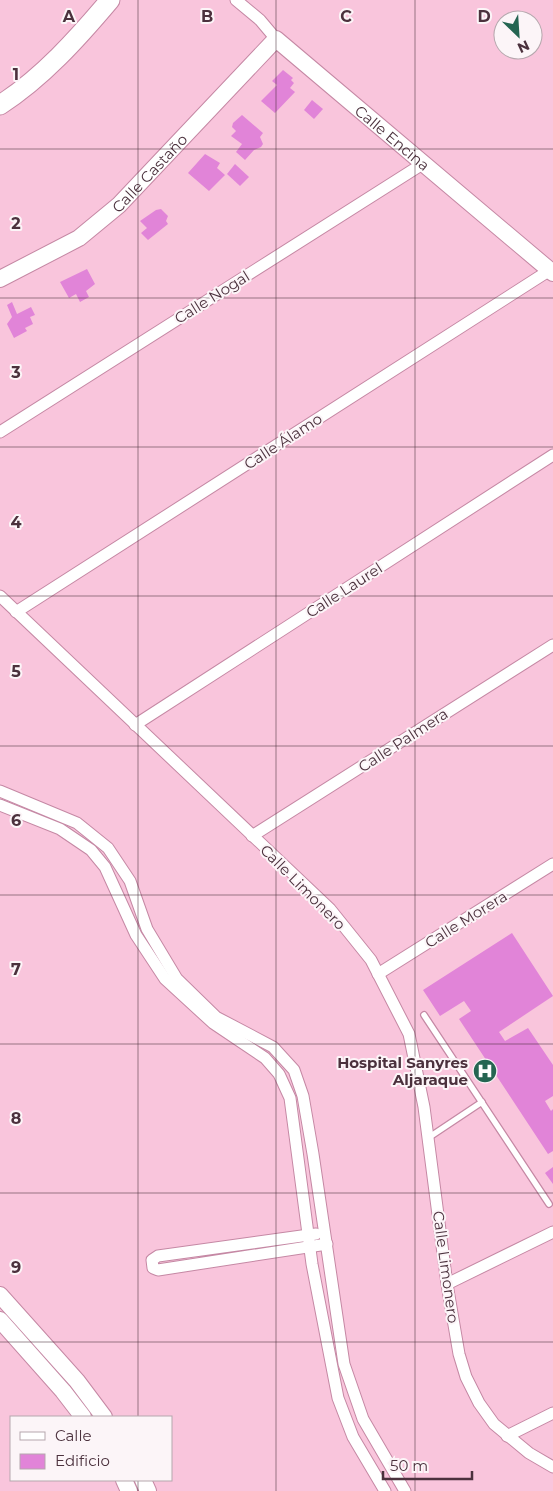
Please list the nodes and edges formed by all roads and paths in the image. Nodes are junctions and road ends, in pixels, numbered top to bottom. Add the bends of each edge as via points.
1 (110, 0) edge
2 (236, 0) edge
3 (276, 39) junction
4 (0, 105) edge
5 (424, 163) junction
6 (551, 272) edge
7 (0, 279) edge
8 (0, 432) edge
9 (553, 455) edge
10 (0, 596) edge
11 (16, 612) junction
12 (553, 644) edge
13 (134, 725) junction
14 (0, 792) edge
15 (0, 804) edge
16 (252, 836) junction
17 (553, 864) edge
18 (378, 974) junction
19 (424, 1015) dead end
20 (482, 1102) junction
21 (428, 1138) junction
22 (549, 1204) dead end
23 (553, 1232) edge
24 (308, 1235) junction
25 (326, 1238) junction
26 (310, 1247) junction
27 (447, 1284) junction
28 (0, 1295) edge
29 (0, 1320) edge
30 (553, 1413) edge
31 (82, 1416) edge
32 (103, 1416) edge
33 (507, 1436) junction
34 (553, 1467) edge
35 (385, 1491) edge
36 (405, 1491) edge

1 - 4 main road via 82,34
2 - 3 street, Calle Encina
3 - 5 street, Calle Encina
3 - 7 street, Calle Castaño via 118,205 79,238
5 - 6 street, Calle Encina
5 - 8 street, Calle Nogal
6 - 11 street, Calle Álamo
9 - 13 street, Calle Laurel
10 - 11 street, Calle Limonero
11 - 13 street, Calle Limonero
12 - 16 street, Calle Palmera
13 - 16 street, Calle Limonero
14 - 25 street via 78,824 108,848 130,881 147,929 177,979 216,1016 273,1048 294,1070 303,1096
15 - 24 street via 60,829 91,850 105,867 136,936 165,979 213,1023 265,1058 279,1074 290,1098
16 - 18 street, Calle Limonero via 330,909 371,960
17 - 18 street, Calle Morera
18 - 21 street, Calle Limonero via 409,1034
19 - 20 lane
20 - 21 lane
20 - 22 lane
21 - 27 street, Calle Limonero
23 - 27 street
24 - 25 street
24 - 26 street
24 - 26 street via 158,1256 152,1260 153,1268 158,1270
25 - 26 street
25 - 36 street via 344,1364 363,1419
26 - 35 street via 338,1398 354,1437
27 - 33 street, Calle Limonero via 466,1376 494,1424
28 - 32 street via 77,1381
29 - 31 street
30 - 33 street
33 - 34 street, Calle Limonero via 529,1454

